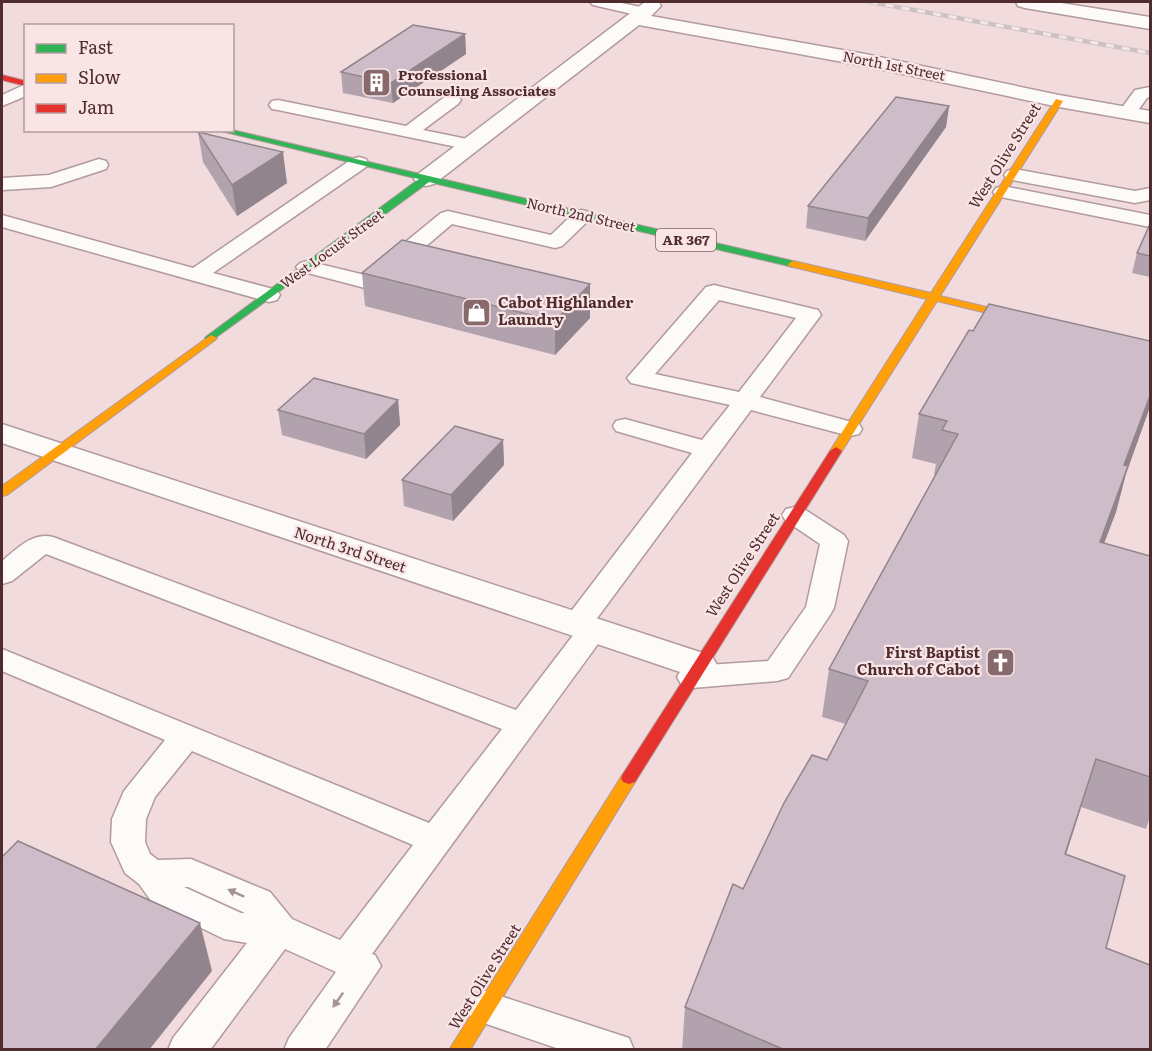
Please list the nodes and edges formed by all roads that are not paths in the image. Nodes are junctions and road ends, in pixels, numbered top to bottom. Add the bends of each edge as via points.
1 (598, 2) edge
2 (1025, 2) edge
3 (1122, 10) edge
4 (647, 11) edge
5 (1150, 23) edge
6 (2, 78) edge
7 (24, 85) edge
8 (24, 87) edge
9 (1150, 92) edge
10 (452, 100) dead end
11 (2, 101) edge
12 (1059, 101) junction
13 (278, 105) dead end
14 (1127, 113) junction
15 (1150, 117) edge
16 (229, 132) edge
17 (409, 132) junction
18 (471, 145) junction
19 (359, 163) junction
20 (99, 165) dead end
21 (1014, 175) junction
22 (426, 179) junction
23 (2, 184) edge
24 (1003, 192) junction
25 (1150, 194) edge
26 (582, 216) junction
27 (1150, 220) edge
28 (2, 221) edge
29 (307, 267) junction
30 (196, 275) junction
31 (269, 295) junction
32 (933, 298) junction
33 (1047, 324) edge
34 (746, 401) junction
35 (625, 426) dead end
36 (850, 429) junction
37 (2, 433) edge
38 (708, 450) junction
39 (55, 452) junction
40 (2, 492) edge
41 (795, 515) junction
42 (2, 575) edge
43 (584, 627) junction
44 (2, 659) edge
45 (695, 671) junction
46 (522, 724) junction
47 (186, 736) junction
48 (435, 840) junction
49 (279, 930) junction
50 (346, 960) junction
51 (486, 1007) junction
52 (187, 1050) edge
53 (303, 1050) edge
54 (459, 1050) edge
55 (615, 1050) edge

1 - 4 lane
2 - 3 street
3 - 5 street
4 - 12 street, North 1st Street
4 - 18 street, West Locust Street
6 - 7 street
8 - 11 lane
9 - 14 lane via 1141,94
10 - 17 lane
12 - 14 street, North 1st Street
12 - 21 street, West Olive Street
13 - 17 lane
14 - 15 street, North 1st Street
16 - 19 street, North 2nd Street / AR 367
17 - 18 lane
18 - 22 street, West Locust Street
19 - 22 street, North 2nd Street / AR 367
19 - 30 lane
20 - 23 lane via 51,182
21 - 24 street, West Olive Street
21 - 25 lane via 1135,197
22 - 26 street, North 2nd Street / AR 367
22 - 29 street, West Locust Street
24 - 27 lane
24 - 32 street, West Olive Street
26 - 29 lane via 555,242 448,217 369,283
26 - 32 street, North 2nd Street / AR 367
28 - 30 lane
29 - 31 street, West Locust Street
30 - 31 lane
31 - 39 street, West Locust Street
32 - 33 street, North 2nd Street / AR 367
32 - 36 street, West Olive Street
34 - 34 lane via 810,315 714,291 639,378
34 - 36 lane
34 - 38 lane
35 - 38 lane
36 - 41 street, West Olive Street
37 - 39 street, North 3rd Street
38 - 43 lane
39 - 40 street, West Locust Street
39 - 43 street, North 3rd Street
41 - 45 street, West Olive Street
41 - 45 lane via 834,541 820,608 777,671
42 - 46 lane via 43,543
43 - 45 street, North 3rd Street
43 - 46 lane
44 - 47 lane
45 - 51 street, West Olive Street
46 - 48 lane
47 - 48 lane
47 - 49 lane via 141,791 129,819 128,842 137,863 168,895 237,928
48 - 50 lane
49 - 50 lane
49 - 52 lane
50 -> 53 lane via 362,966
51 - 54 street, West Olive Street
51 - 55 lane

